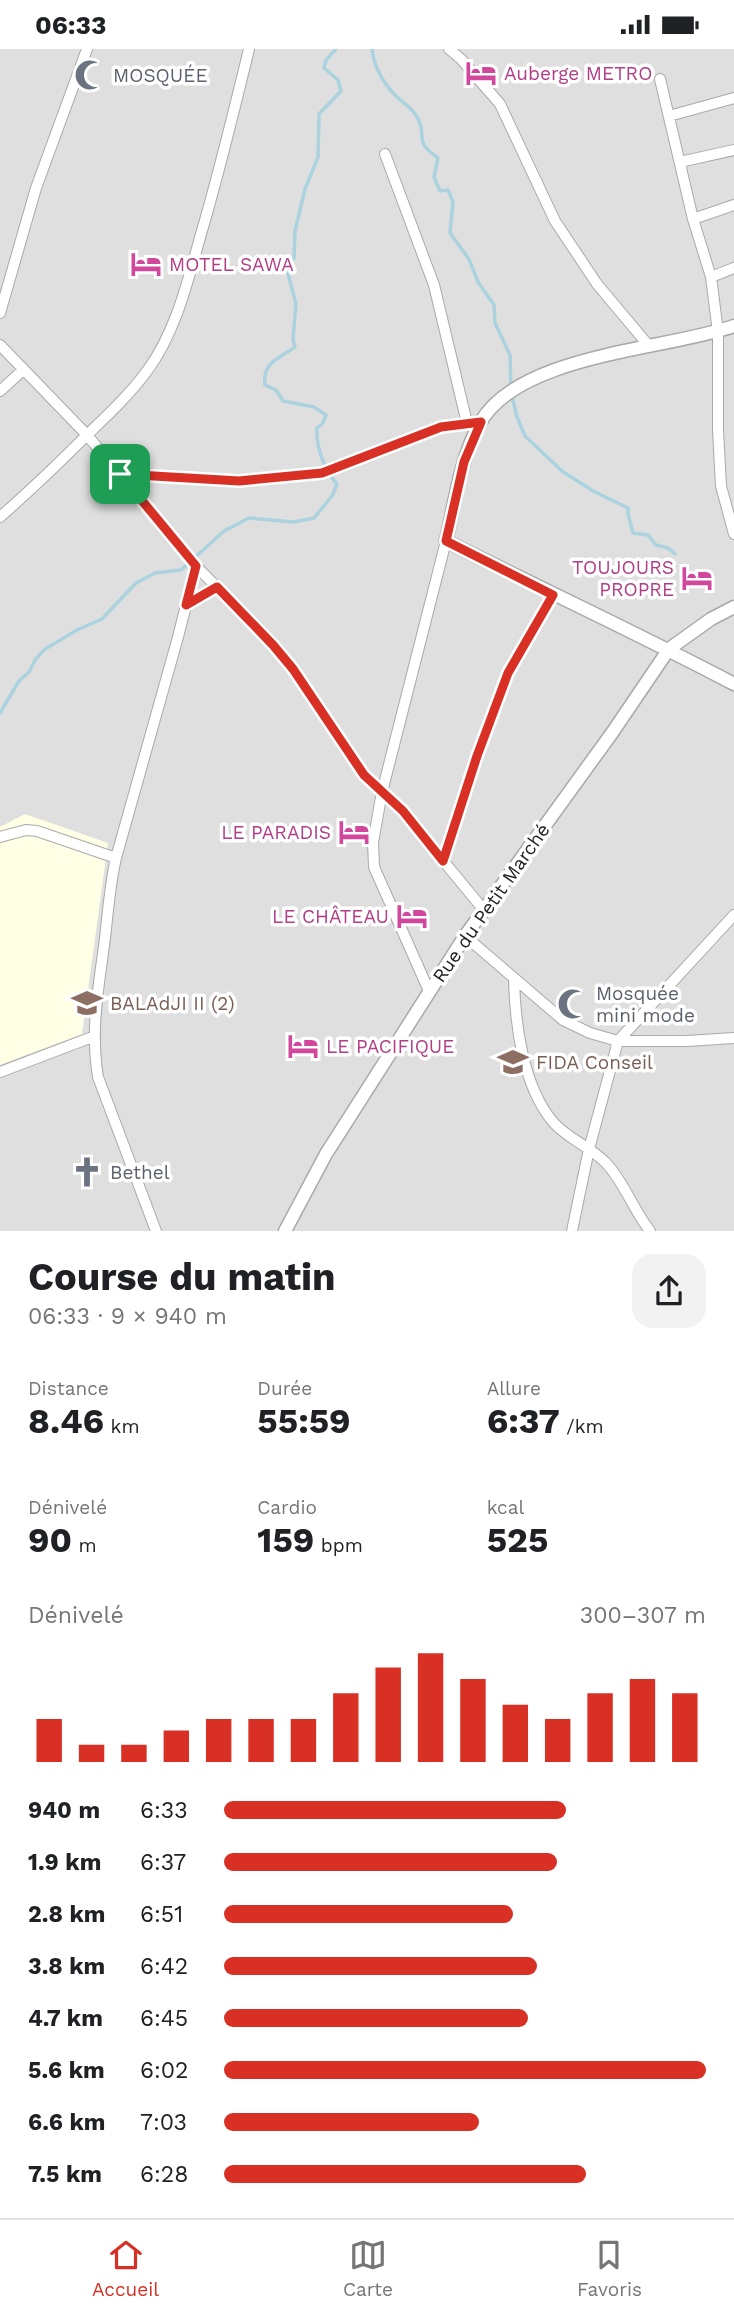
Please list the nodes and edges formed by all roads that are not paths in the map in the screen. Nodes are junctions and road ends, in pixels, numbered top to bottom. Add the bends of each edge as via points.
1 (87, 49) edge
2 (249, 49) edge
3 (449, 49) edge
4 (660, 79) dead end
5 (734, 98) edge
6 (669, 115) junction
7 (734, 150) edge
8 (385, 153) dead end
9 (680, 162) junction
10 (734, 205) edge
11 (693, 219) junction
12 (734, 268) edge
13 (711, 277) junction
14 (0, 313) edge
15 (734, 326) edge
16 (718, 332) junction
17 (0, 345) edge
18 (649, 346) junction
19 (23, 370) junction
20 (0, 391) edge
21 (481, 422) junction
22 (467, 423) junction
23 (87, 435) junction
24 (120, 474) junction
25 (0, 517) edge
26 (734, 534) edge
27 (446, 541) junction
28 (193, 562) junction
29 (217, 587) junction
30 (553, 595) junction
31 (186, 605) junction
32 (734, 607) edge
33 (669, 649) junction
34 (734, 684) edge
35 (382, 792) junction
36 (0, 837) edge
37 (116, 857) junction
38 (443, 861) junction
39 (483, 909) junction
40 (734, 915) edge
41 (465, 936) junction
42 (514, 979) junction
43 (429, 991) junction
44 (94, 1036) junction
45 (734, 1038) edge
46 (618, 1041) junction
47 (0, 1072) edge
48 (589, 1149) junction
49 (156, 1231) edge
50 (285, 1231) edge
51 (572, 1231) edge
52 (650, 1231) edge

1 - 14 street via 36,188
2 - 23 street via 221,165 178,309 146,372
3 - 18 street via 500,104 555,222 597,284
4 - 6 street
5 - 6 street
6 - 9 street
7 - 9 street
8 - 22 street via 434,285
9 - 11 street
10 - 11 street
11 - 13 street
12 - 13 street
13 - 16 street
15 - 16 street
16 - 18 street
16 - 26 street via 721,486
17 - 19 street
18 - 21 street via 576,362 530,380 501,400
19 - 20 street
19 - 23 street
21 - 22 street
21 - 27 street via 464,462
22 - 24 street via 441,427 327,471 239,481
23 - 24 street
23 - 25 street
24 - 28 street
27 - 30 street
27 - 35 street
28 - 29 street
28 - 31 street
29 - 31 street
29 - 35 street via 280,653 364,775
30 - 33 street
30 - 38 street via 508,673
31 - 37 street
32 - 33 street, Rue du Petit Marché
33 - 34 street
33 - 39 street, Rue du Petit Marché
35 - 38 street
35 - 43 street via 373,842 374,867
36 - 37 street via 37,831
37 - 44 street
38 - 39 street
39 - 41 street, Rue du Petit Marché
40 - 46 street
41 - 42 street
41 - 43 street, Rue du Petit Marché
42 - 46 street via 563,1020
42 - 48 street via 529,1077 555,1124
43 - 50 street, Rue du Petit Marché via 326,1154
44 - 47 street
44 - 49 street via 98,1077
45 - 46 street
46 - 48 street
48 - 51 street
48 - 52 street via 623,1185

